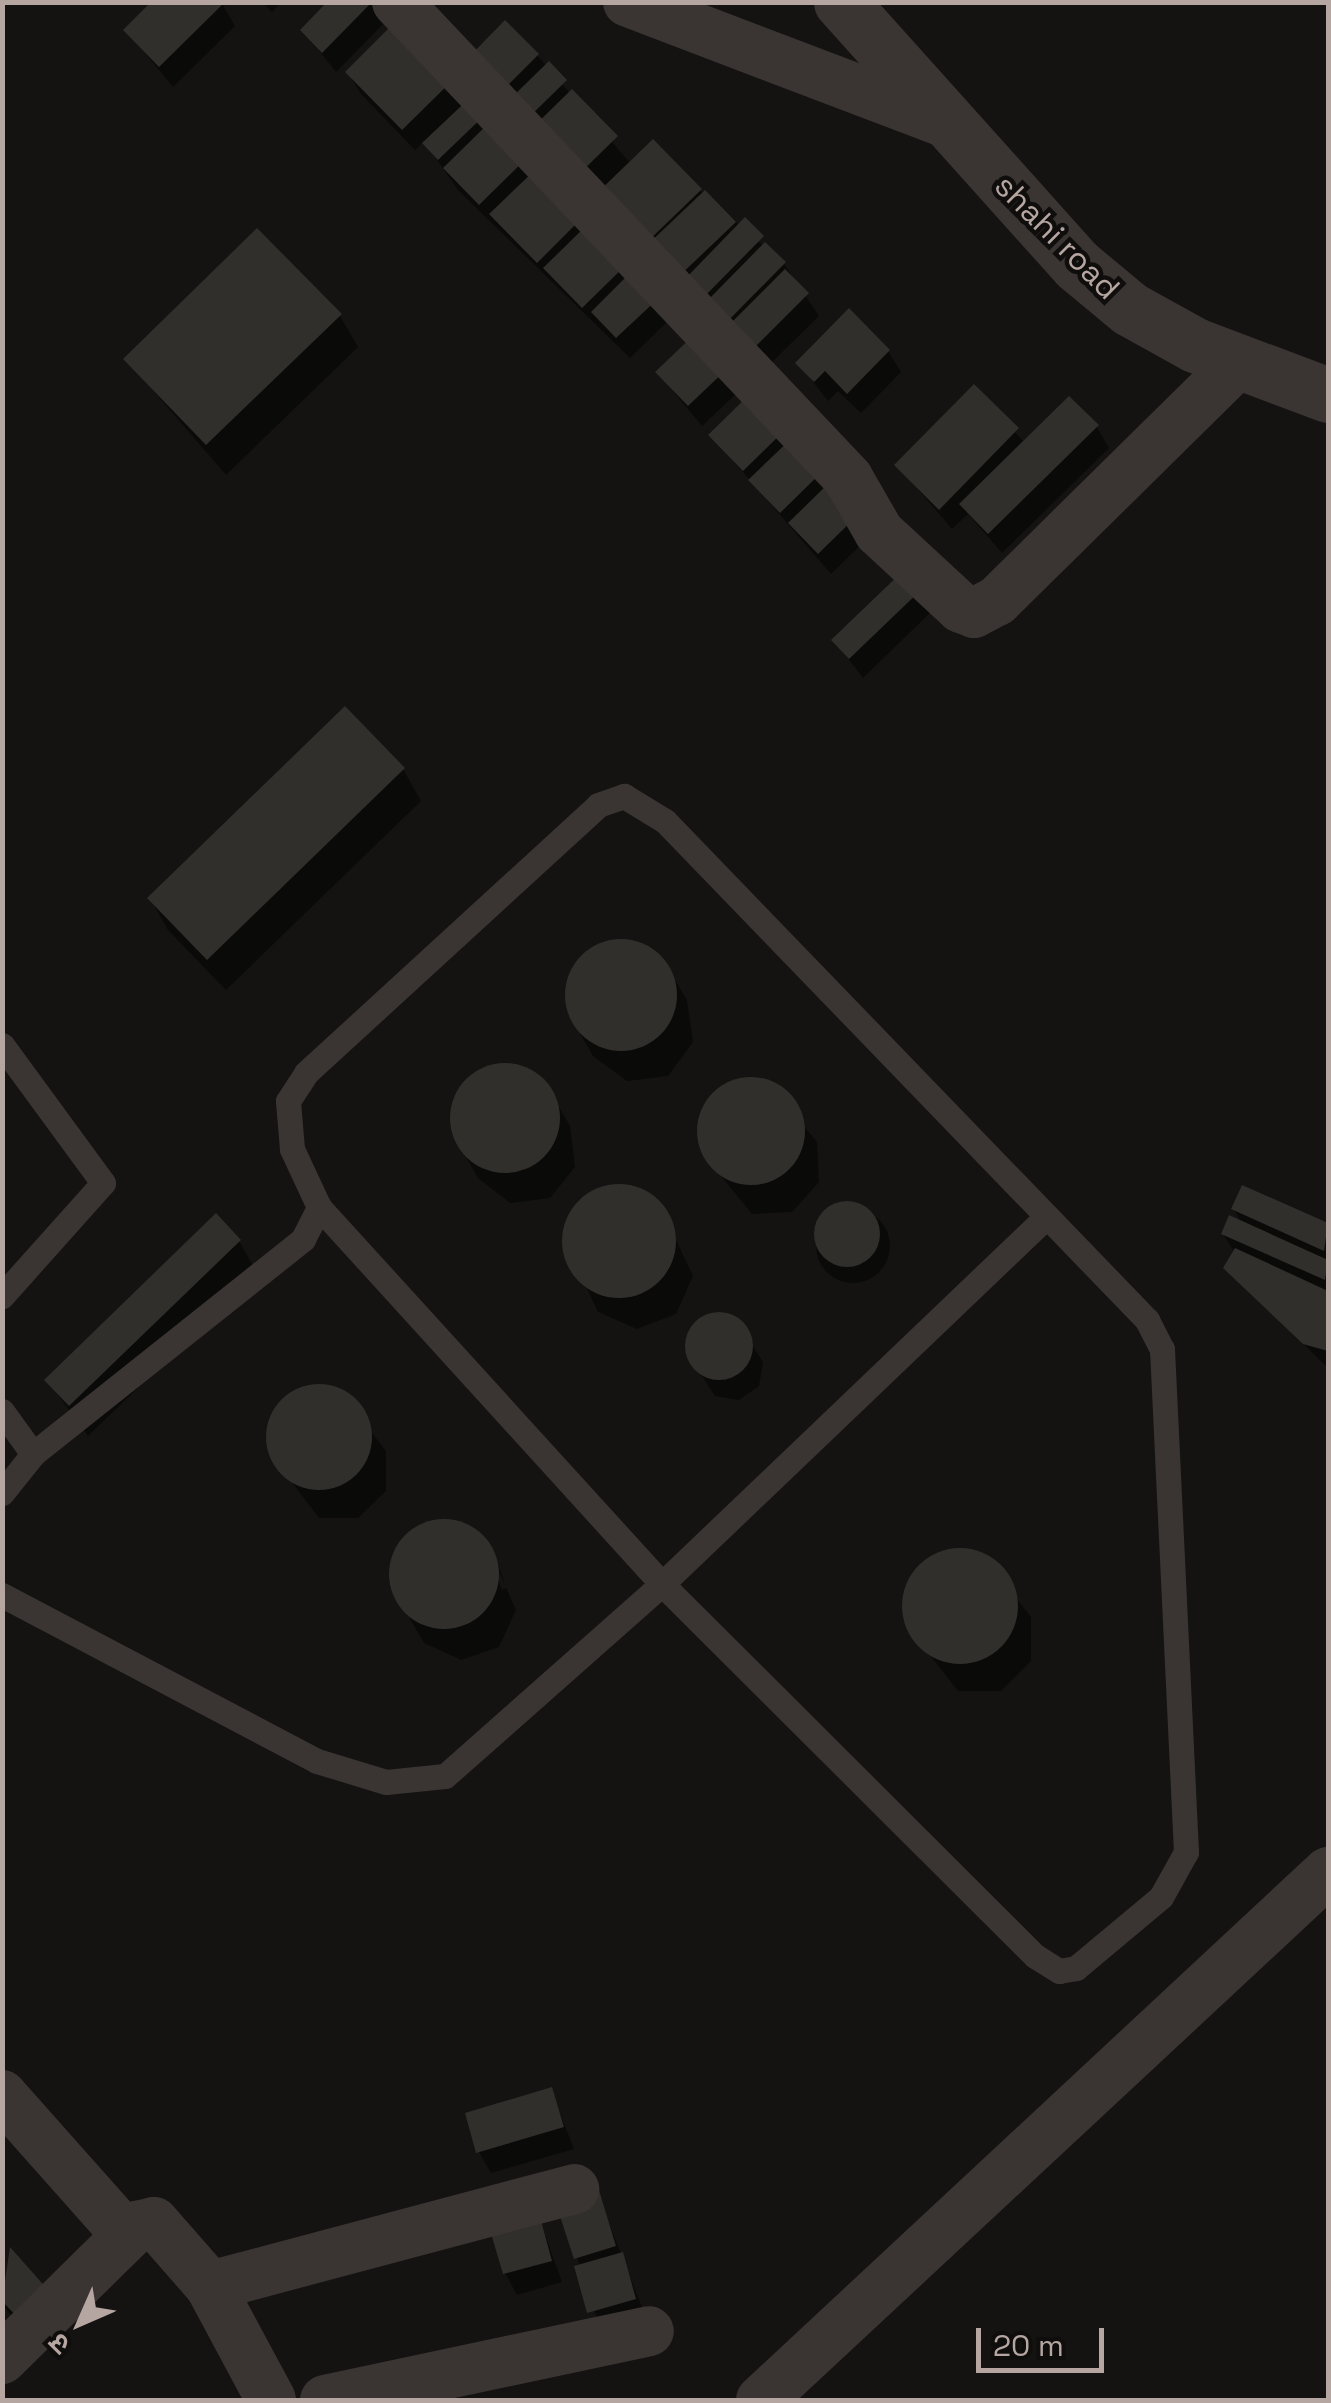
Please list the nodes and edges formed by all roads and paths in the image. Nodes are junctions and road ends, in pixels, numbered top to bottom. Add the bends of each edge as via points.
1 (397, 2) edge
2 (628, 2) edge
3 (841, 2) edge
4 (947, 123) junction
5 (1238, 363) junction
6 (1328, 395) edge
7 (2, 1045) edge
8 (318, 1207) junction
9 (1044, 1219) junction
10 (2, 1296) edge
11 (2, 1411) edge
12 (33, 1454) junction
13 (2, 1493) edge
14 (662, 1584) junction
15 (2, 1595) edge
16 (1328, 1872) edge
17 (2, 2094) edge
18 (574, 2188) dead end
19 (127, 2236) junction
20 (210, 2286) junction
21 (649, 2331) dead end
22 (8, 2340) edge
23 (272, 2400) edge
24 (325, 2400) edge
25 (761, 2400) edge

1 - 5 street via 848,478 879,532 960,608 974,613 997,602
2 - 4 street
3 - 4 street, shahi road
4 - 5 street, shahi road via 1130,309
5 - 6 street, shahi road
7 - 10 lane via 102,1183
8 - 9 lane via 286,1123 306,1073 598,805 624,796 666,821
8 - 12 lane via 303,1239
8 - 14 lane
9 - 14 lane
9 - 14 lane via 1146,1320 1167,1375 1189,1809 1186,1852 1161,1897 1092,1958 1058,1971
11 - 12 lane
12 - 13 lane
14 - 15 lane via 486,1746 445,1776 418,1782 317,1761
16 - 25 street
17 - 19 street
18 - 20 street
19 - 20 street via 154,2222
19 - 22 street
20 - 23 street
21 - 24 street

